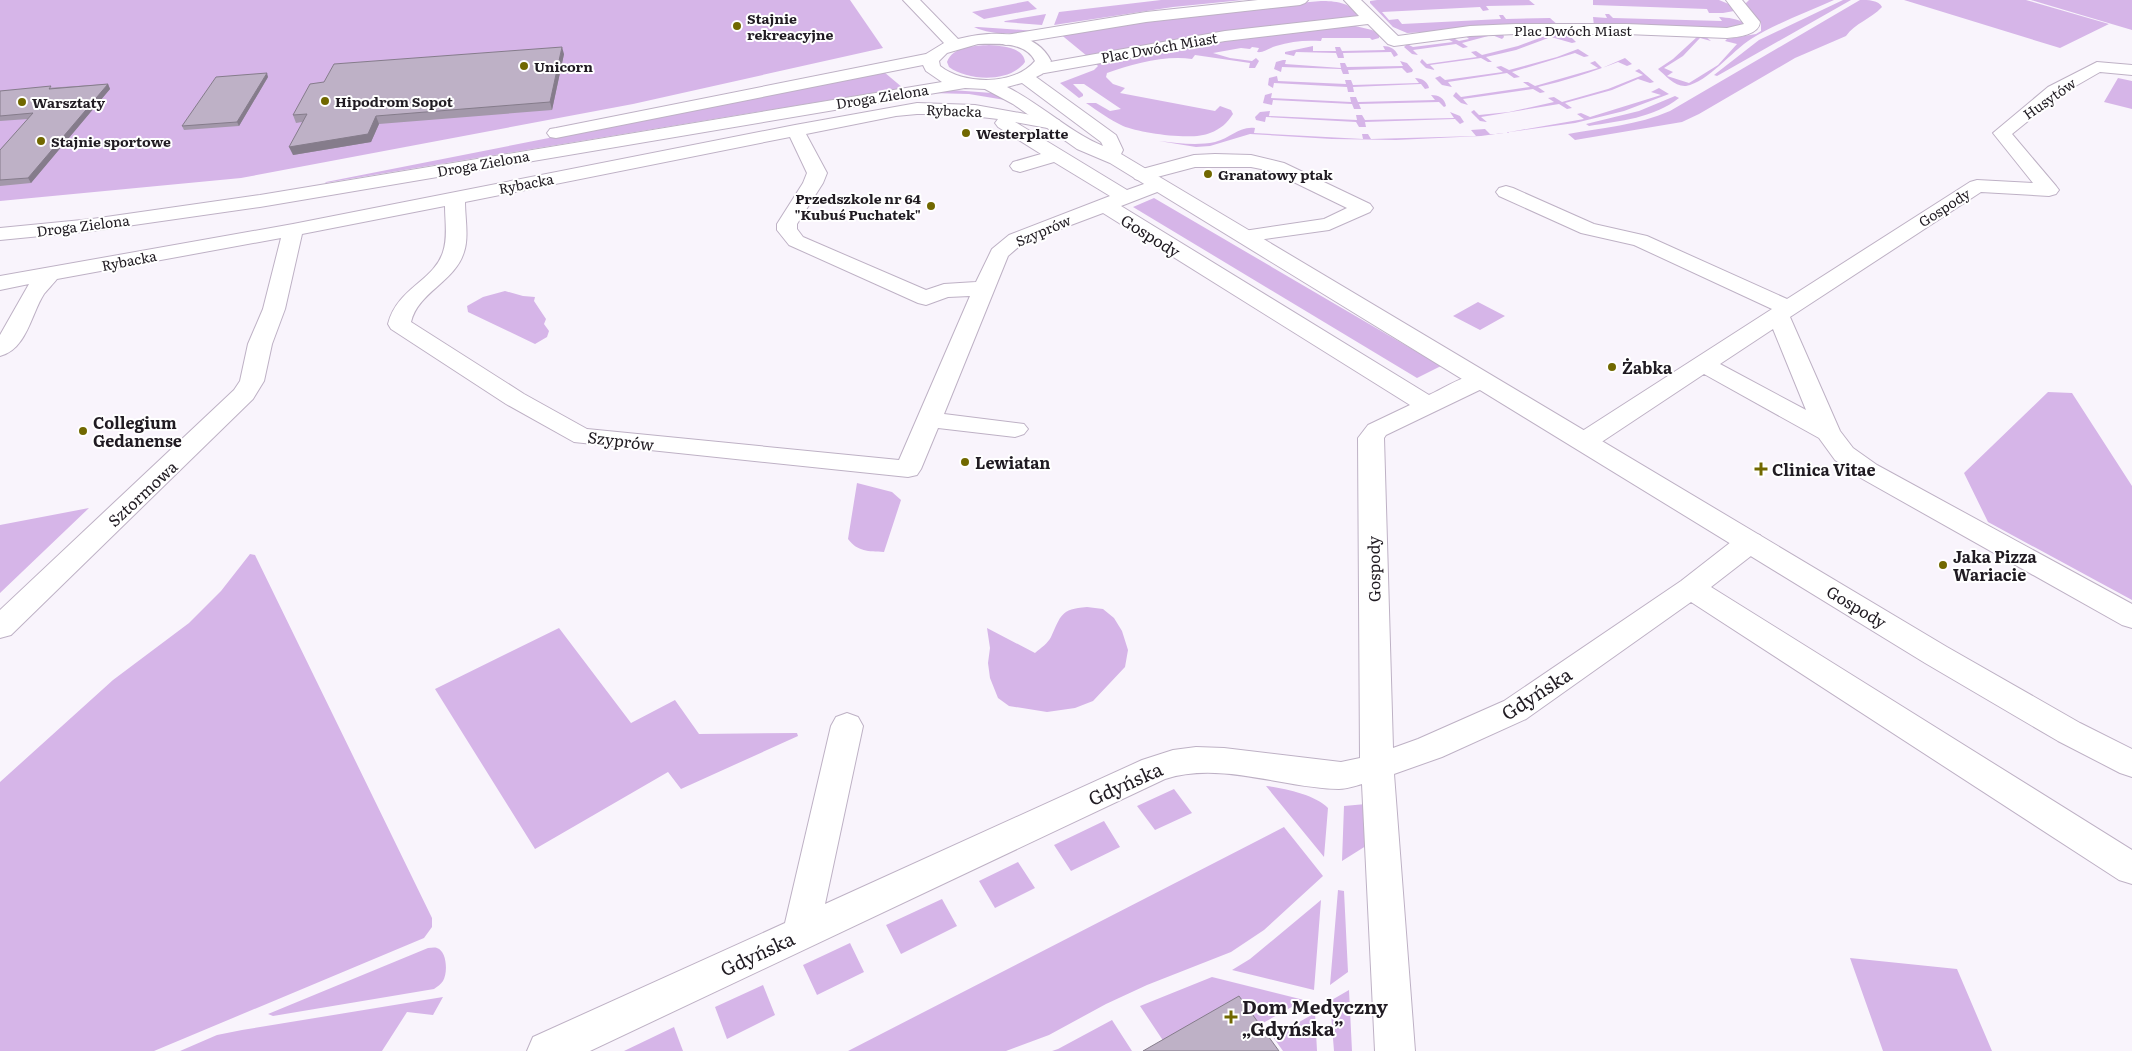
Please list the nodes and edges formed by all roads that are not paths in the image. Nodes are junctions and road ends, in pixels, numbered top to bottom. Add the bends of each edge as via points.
1 (911, 0) edge
2 (1300, 0) edge
3 (1352, 0) edge
4 (1734, 0) edge
5 (1370, 19) junction
6 (962, 26) dead end
7 (978, 39) junction
8 (1006, 40) junction
9 (954, 44) junction
10 (932, 58) junction
11 (2132, 70) edge
12 (1032, 73) junction
13 (964, 82) junction
14 (988, 84) junction
15 (1004, 123) dead end
16 (1053, 124) junction
17 (795, 130) junction
18 (2002, 133) joint
19 (1056, 155) junction
20 (1117, 159) junction
21 (1020, 166) dead end
22 (1150, 180) junction
23 (1506, 192) dead end
24 (455, 197) junction
25 (1115, 201) junction
26 (0, 222) edge
27 (293, 230) junction
28 (0, 234) edge
29 (1244, 236) junction
30 (50, 275) junction
31 (0, 283) edge
32 (984, 288) junction
33 (1783, 312) junction
34 (0, 349) edge
35 (1704, 366) junction
36 (1481, 380) junction
37 (1428, 405) junction
38 (930, 420) junction
39 (1015, 429) dead end
40 (1828, 432) junction
41 (1585, 442) junction
42 (1750, 542) junction
43 (1691, 588) junction
44 (2132, 617) edge
45 (0, 627) edge
46 (846, 726) dead end
47 (2132, 764) edge
48 (1377, 767) junction
49 (2132, 869) edge
50 (801, 932) junction
51 (547, 1051) edge
52 (1395, 1051) edge

1 - 9 street
2 - 8 street, Plac Dwóch Miast via 1146,17
3 - 5 street, Plac Dwóch Miast
4 - 5 street, Plac Dwóch Miast via 1752,22 1747,30 1727,33 1483,30 1394,41
5 - 12 street, Plac Dwóch Miast via 1225,36
6 - 7 street
7 - 8 street
7 - 9 street
8 - 12 street via 1022,43 1041,54 1043,61
9 - 10 street
10 - 13 street via 934,70
10 - 26 street, Droga Zielona via 238,192
11 - 18 street, Husytów via 2097,66 2054,91
12 - 14 street, Plac Dwóch Miast
12 - 20 street via 1109,139
13 - 14 street
13 - 28 street, Droga Zielona via 260,201 101,224
14 - 16 street, Gospody via 1019,100
15 - 19 street
16 - 17 street, Rybacka via 974,109 932,108 896,111
16 - 20 street, Gospody via 1084,145
17 - 24 street, Rybacka
17 - 32 street via 817,173 787,224 786,230 796,241 926,298 944,291
18 - 33 street, Gospody via 2049,190 1977,186
19 - 21 street
19 - 25 street
20 - 22 street, Gospody
22 - 25 street, Szyprów
22 - 29 street, Gospody
22 - 29 street via 1194,161 1251,161 1277,167 1363,208 1329,224
23 - 33 street via 1588,229 1640,240
24 - 27 street, Rybacka
24 - 38 street, Szyprów via 455,248 452,257 447,267 403,309 399,324 571,431 583,436 908,469
25 - 32 street, Szyprów via 1016,239 999,253
25 - 37 street, Gospody via 1346,356
27 - 30 street, Rybacka
27 - 45 street, Sztormowa via 274,308 260,344 252,381 244,394
29 - 36 street, Gospody
30 - 31 street, Rybacka
30 - 34 street via 33,294 21,321
32 - 38 street, Szyprów
33 - 35 street, Gospody
33 - 40 street
35 - 40 street
35 - 41 street, Gospody
36 - 37 street, Gospody
36 - 41 street, Gospody
37 - 48 street, Gospody via 1377,430 1371,438
38 - 39 street
40 - 44 street via 1844,454 1868,471
41 - 42 street, Gospody
42 - 43 street, Gdyńska
42 - 47 street, Gospody via 2069,732
43 - 48 street, Gdyńska via 1515,710 1430,748
43 - 49 street
46 - 50 street
48 - 50 street, Gdyńska via 1341,776 1224,761 1173,763
48 - 52 street, Gospody
50 - 51 street, Gdyńska

